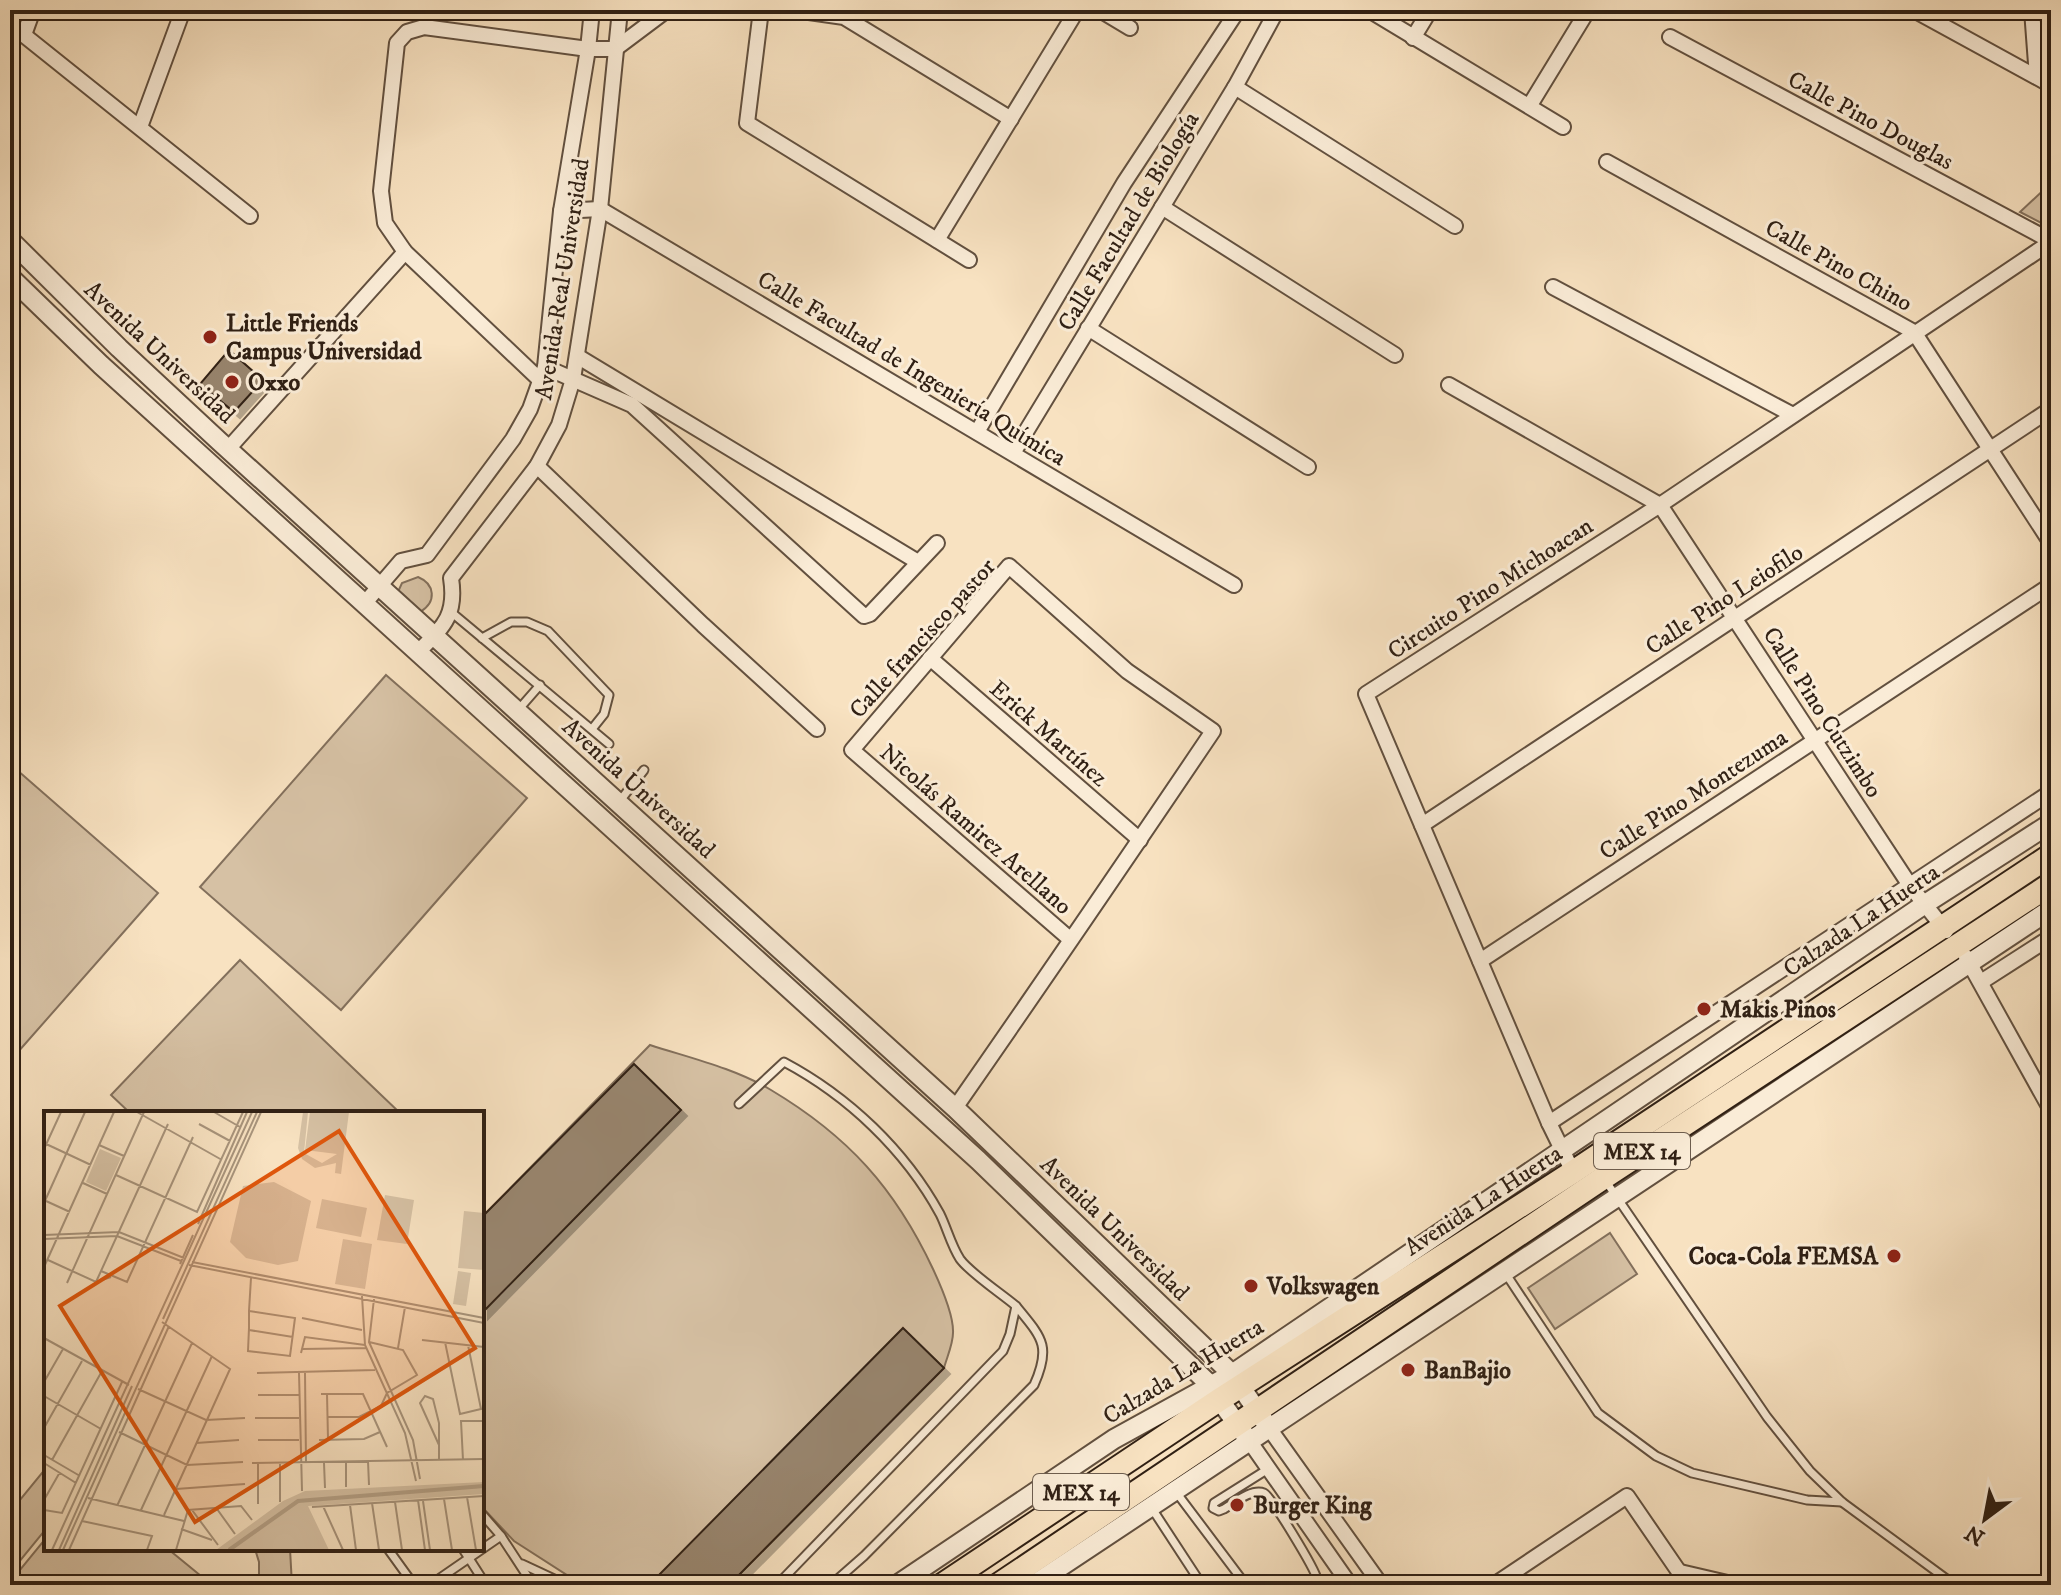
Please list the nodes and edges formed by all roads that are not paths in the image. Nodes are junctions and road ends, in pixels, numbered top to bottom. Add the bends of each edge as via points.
1 (33, 10) edge
2 (183, 10) edge
3 (592, 10) edge
4 (620, 10) edge
5 (667, 10) edge
6 (761, 10) edge
7 (795, 10) edge
8 (1077, 10) edge
9 (1100, 10) edge
10 (1238, 10) edge
11 (1277, 10) edge
12 (1369, 10) edge
13 (1430, 10) edge
14 (1588, 10) edge
15 (1914, 10) edge
16 (2032, 10) edge
17 (10, 24) edge
18 (1130, 28) dead end
19 (24, 35) junction
20 (1670, 37) dead end
21 (1413, 38) junction
22 (588, 49) junction
23 (615, 49) junction
24 (2037, 77) junction
25 (2051, 85) edge
26 (1235, 87) junction
27 (1530, 105) junction
28 (1011, 119) junction
29 (140, 127) junction
30 (1563, 127) dead end
31 (1607, 162) dead end
32 (1162, 207) junction
33 (600, 209) junction
34 (561, 211) junction
35 (250, 216) dead end
36 (1455, 226) dead end
37 (10, 240) edge
38 (937, 240) junction
39 (2051, 242) edge
40 (405, 252) junction
41 (969, 260) dead end
42 (10, 277) edge
43 (1553, 287) dead end
44 (1088, 328) junction
45 (1914, 332) junction
46 (1395, 355) dead end
47 (577, 356) junction
48 (543, 374) junction
49 (573, 379) junction
50 (1449, 385) dead end
51 (636, 399) junction
52 (2051, 409) edge
53 (1791, 414) junction
54 (977, 432) junction
55 (228, 449) junction
56 (1990, 449) junction
57 (1013, 453) junction
58 (537, 466) junction
59 (1308, 467) dead end
60 (1660, 505) junction
61 (937, 543) dead end
62 (2051, 543) edge
63 (918, 562) junction
64 (380, 584) junction
65 (1234, 585) dead end
66 (2051, 585) edge
67 (364, 604) junction
68 (451, 612) junction
69 (1735, 618) junction
70 (434, 636) junction
71 (482, 638) junction
72 (418, 652) junction
73 (930, 658) junction
74 (540, 685) junction
75 (517, 710) junction
76 (592, 729) junction
77 (817, 729) dead end
78 (1815, 740) junction
79 (609, 744) dead end
80 (852, 750) joint
81 (644, 770) dead end
82 (2051, 792) edge
83 (619, 802) junction
84 (2051, 823) edge
85 (1422, 825) junction
86 (1140, 840) junction
87 (2051, 855) edge
88 (2051, 884) edge
89 (1911, 887) junction
90 (1925, 904) junction
91 (2051, 909) edge
92 (2051, 937) edge
93 (1071, 940) junction
94 (1957, 945) junction
95 (1480, 961) junction
96 (1981, 982) junction
97 (739, 1104) dead end
98 (955, 1108) junction
99 (2051, 1110) edge
100 (1549, 1123) junction
101 (1563, 1151) junction
102 (1573, 1172) junction
103 (1603, 1178) junction
104 (1617, 1198) junction
105 (1505, 1273) junction
106 (1016, 1306) junction
107 (1237, 1381) junction
108 (1214, 1392) junction
109 (1264, 1419) junction
110 (1243, 1433) junction
111 (1268, 1469) junction
112 (1175, 1490) junction
113 (1842, 1502) junction
114 (1151, 1507) junction
115 (484, 1516) edge
116 (1340, 1527) junction
117 (501, 1536) junction
118 (1319, 1540) junction
119 (484, 1548) edge
120 (389, 1551) edge
121 (465, 1551) edge
122 (480, 1551) edge
123 (470, 1558) junction
124 (520, 1563) junction
125 (1684, 1579) edge
126 (414, 1585) edge
127 (430, 1585) edge
128 (486, 1585) edge
129 (533, 1585) edge
130 (567, 1585) edge
131 (777, 1585) edge
132 (831, 1585) edge
133 (897, 1585) edge
134 (942, 1585) edge
135 (998, 1585) edge
136 (1033, 1585) edge
137 (1202, 1585) edge
138 (1246, 1585) edge
139 (1316, 1585) edge
140 (1350, 1585) edge
141 (1381, 1585) edge
142 (1494, 1585) edge
143 (1736, 1585) edge
144 (1960, 1585) edge

1 - 19 street
2 - 29 street
3 - 22 street, Avenida Real Universidad
4 - 23 street, Avenida Real Universidad
5 - 23 street
6 - 38 street via 747,123
7 - 28 street via 844,17
8 - 28 street
9 - 18 street
10 - 54 street, Calle Facultad de Biología via 1124,183
11 - 26 street, Calle Facultad de Biología
12 - 21 street
13 - 21 street
14 - 27 street
15 - 24 street
16 - 24 street
17 - 19 street
19 - 29 street
20 - 39 street, Calle Pino Douglas
21 - 27 street
22 - 23 street
22 - 34 street, Avenida Real Universidad
22 - 40 street via 424,27 407,32 397,43 381,191 385,223
23 - 33 street, Avenida Real Universidad
24 - 25 street
26 - 32 street, Calle Facultad de Biología
26 - 36 street
27 - 30 street
28 - 38 street
29 - 35 street
31 - 45 street, Calle Pino Chino
32 - 44 street, Calle Facultad de Biología
32 - 46 street
33 - 34 street
33 - 47 street, Avenida Real Universidad
33 - 54 street, Calle Facultad de Ingenierίa Quίmica
34 - 48 street, Avenida Real Universidad
37 - 55 street, Avenida Universidad
38 - 41 street
39 - 45 street, Circuito Pino Michoacan
40 - 48 street
40 - 55 street
42 - 67 street, Avenida Universidad
43 - 53 street
44 - 57 street, Calle Facultad de Biología
44 - 59 street
45 - 53 street, Circuito Pino Michoacan
45 - 56 street, Calle Pino Chino
47 - 49 street, Avenida Real Universidad
47 - 51 street
48 - 49 street
48 - 64 street, Avenida Real Universidad via 513,439 427,555 401,561
49 - 51 street
49 - 58 street, Avenida Real Universidad via 559,425
50 - 60 street, Calle Pino Cutzimbo
51 - 63 street
51 - 63 street via 864,616
52 - 56 street, Calle Pino Leiofilo
53 - 60 street, Circuito Pino Michoacan
54 - 57 street, Calle Facultad de Ingenierίa Quίmica
55 - 64 street, Avenida Universidad
56 - 62 street, Calle Pino Chino
56 - 69 street, Calle Pino Leiofilo
57 - 65 street, Calle Facultad de Ingenierίa Quίmica
58 - 68 street, Avenida Real Universidad via 451,578
58 - 77 street
60 - 69 street, Calle Pino Cutzimbo
60 - 85 street, Circuito Pino Michoacan via 1366,694
61 - 63 street
64 - 67 street, Avenida Real Universidad
64 - 70 street, Avenida Universidad
66 - 78 street, Calle Pino Montezuma
67 - 72 street, Avenida Universidad
68 - 70 street
68 - 71 lane
69 - 78 street, Calle Pino Cutzimbo
69 - 85 street, Calle Pino Leiofilo
70 - 72 street
70 - 75 street, Avenida Universidad
71 - 74 lane
71 - 76 lane via 511,622 548,631 609,695 604,714
72 - 108 street, Avenida Universidad via 966,1150
73 - 80 street, Calle francisco pastor
73 - 86 street, Erick Martínez
73 - 86 street, Calle francisco pastor via 1009,566 1127,671 1213,731
74 - 75 lane
74 - 76 lane
75 - 83 street, Avenida Universidad
76 - 79 lane
78 - 89 street, Calle Pino Cutzimbo
78 - 95 street, Calle Pino Montezuma
80 - 93 street, Nicolás Ramirez Arellano
81 - 83 lane
82 - 89 street, Calzada La Huerta
83 - 98 street, Avenida Universidad
84 - 90 street, Calzada La Huerta
85 - 95 street, Circuito Pino Michoacan
86 - 93 street
87 - 94 main road, Avenida La Huerta / MEX 14
88 - 94 main road, Avenida La Huerta / MEX 14
89 - 90 street, Calle Pino Cutzimbo
89 - 100 street, Calzada La Huerta
90 - 94 street, Calle Pino Cutzimbo
90 - 101 street, Calzada La Huerta
91 - 94 street
92 - 96 street
93 - 98 street
94 - 96 street, Calle Pino Cutzimbo
94 - 102 main road, Avenida La Huerta / MEX 14
94 - 103 main road, Avenida La Huerta / MEX 14
94 - 104 street
95 - 100 street, Circuito Pino Michoacan
96 - 99 street, Calle Pino Cutzimbo
97 - 106 lane via 784,1062 805,1073 862,1115 900,1155 939,1212 961,1260
98 - 107 street, Avenida Universidad
100 - 101 street, Circuito Pino Michoacan
101 - 102 street, Circuito Pino Michoacan
101 - 107 street, Calzada La Huerta
102 - 107 main road, Avenida La Huerta / MEX 14
103 - 104 lane
103 - 109 main road, Avenida La Huerta / MEX 14
104 - 105 street
104 - 113 lane via 1767,1417
105 - 109 street
105 - 113 lane via 1598,1413 1656,1456 1692,1473 1807,1500
106 - 131 lane via 1003,1351
106 - 132 lane via 1043,1339 1044,1363 1034,1385
107 - 108 main road, Avenida La Huerta / MEX 14
107 - 109 street, Avenida Universidad
108 - 110 street, Avenida Universidad
108 - 133 street, Calzada La Huerta via 1114,1439
108 - 134 main road, Avenida La Huerta / MEX 14
109 - 110 main road, Avenida La Huerta / MEX 14
109 - 116 street
110 - 111 street
110 - 112 street
110 - 135 main road, Avenida La Huerta / MEX 14
111 - 118 street
111 - 139 lane via 1213,1508 1224,1509 1255,1491 1265,1493 1302,1551
112 - 114 street
112 - 138 lane
113 - 144 lane
114 - 136 street
114 - 137 lane
115 - 117 lane
116 - 118 street
116 - 141 street
117 - 119 lane
117 - 124 lane
118 - 140 street
120 - 126 lane
121 - 123 lane
122 - 123 lane
123 - 127 lane
123 - 128 lane
124 - 129 lane
124 - 130 lane
125 - 142 street via 1627,1496
125 - 143 street

